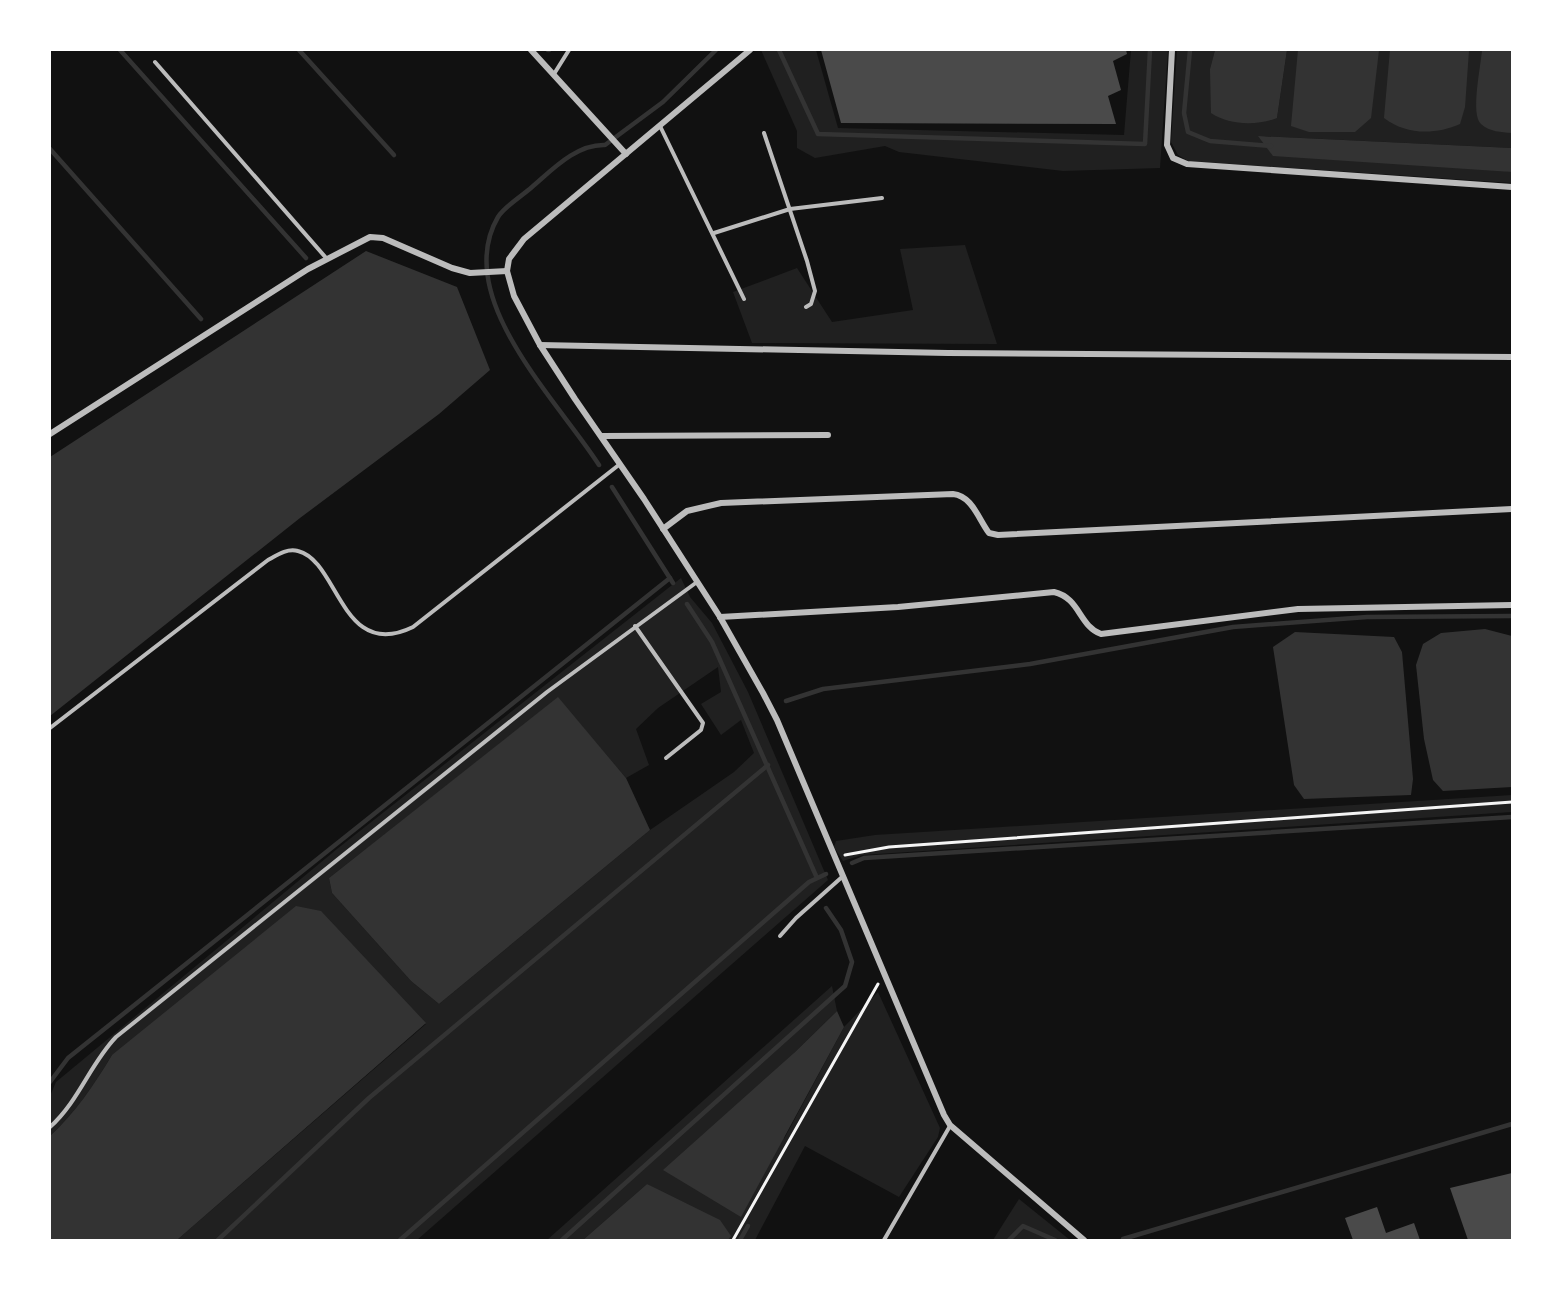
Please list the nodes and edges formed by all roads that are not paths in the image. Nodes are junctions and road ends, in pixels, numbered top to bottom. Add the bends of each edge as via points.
1 (531, 50) edge
2 (569, 50) edge
3 (750, 50) edge
4 (1172, 50) edge
5 (155, 62) dead end
6 (554, 75) junction
7 (660, 126) junction
8 (764, 133) dead end
9 (626, 154) junction
10 (1512, 187) edge
11 (882, 198) dead end
12 (790, 209) junction
13 (714, 233) junction
14 (327, 259) junction
15 (507, 271) junction
16 (744, 299) dead end
17 (806, 307) dead end
18 (540, 345) junction
19 (1512, 357) edge
20 (50, 432) edge
21 (828, 435) dead end
22 (602, 436) junction
23 (621, 464) junction
24 (1512, 509) edge
25 (663, 529) junction
26 (697, 581) junction
27 (1512, 605) edge
28 (720, 617) junction
29 (635, 626) junction
30 (50, 728) edge
31 (666, 758) dead end
32 (842, 877) junction
33 (780, 936) dead end
34 (950, 1125) junction
35 (50, 1127) edge
36 (885, 1240) edge
37 (1084, 1240) edge

1 - 6 street
2 - 6 lane
3 - 7 street
4 - 10 street via 1167,145 1173,158 1187,165
5 - 14 lane
6 - 9 street
7 - 9 street
7 - 13 lane
8 - 12 lane
9 - 15 street via 524,238 509,259
11 - 12 lane
12 - 13 lane
12 - 17 lane via 815,291 812,304
13 - 16 lane
14 - 15 street via 370,237 383,238 452,268 478,273
14 - 20 street
15 - 18 street via 514,296
18 - 19 street
18 - 22 street
21 - 22 street
22 - 23 street
23 - 25 street
23 - 30 lane via 401,633 362,627 316,564 298,550 285,551 268,560
24 - 25 street via 998,535 989,533 968,500 952,494 721,503 687,510
25 - 26 street
26 - 28 street
26 - 29 lane
27 - 28 street via 1298,609 1101,634 1091,630 1074,602 1054,592 898,607
28 - 32 street via 777,720
29 - 31 lane via 703,723 701,730
29 - 35 lane via 116,1037 73,1101
32 - 33 lane
32 - 34 street
34 - 36 lane
34 - 37 street

